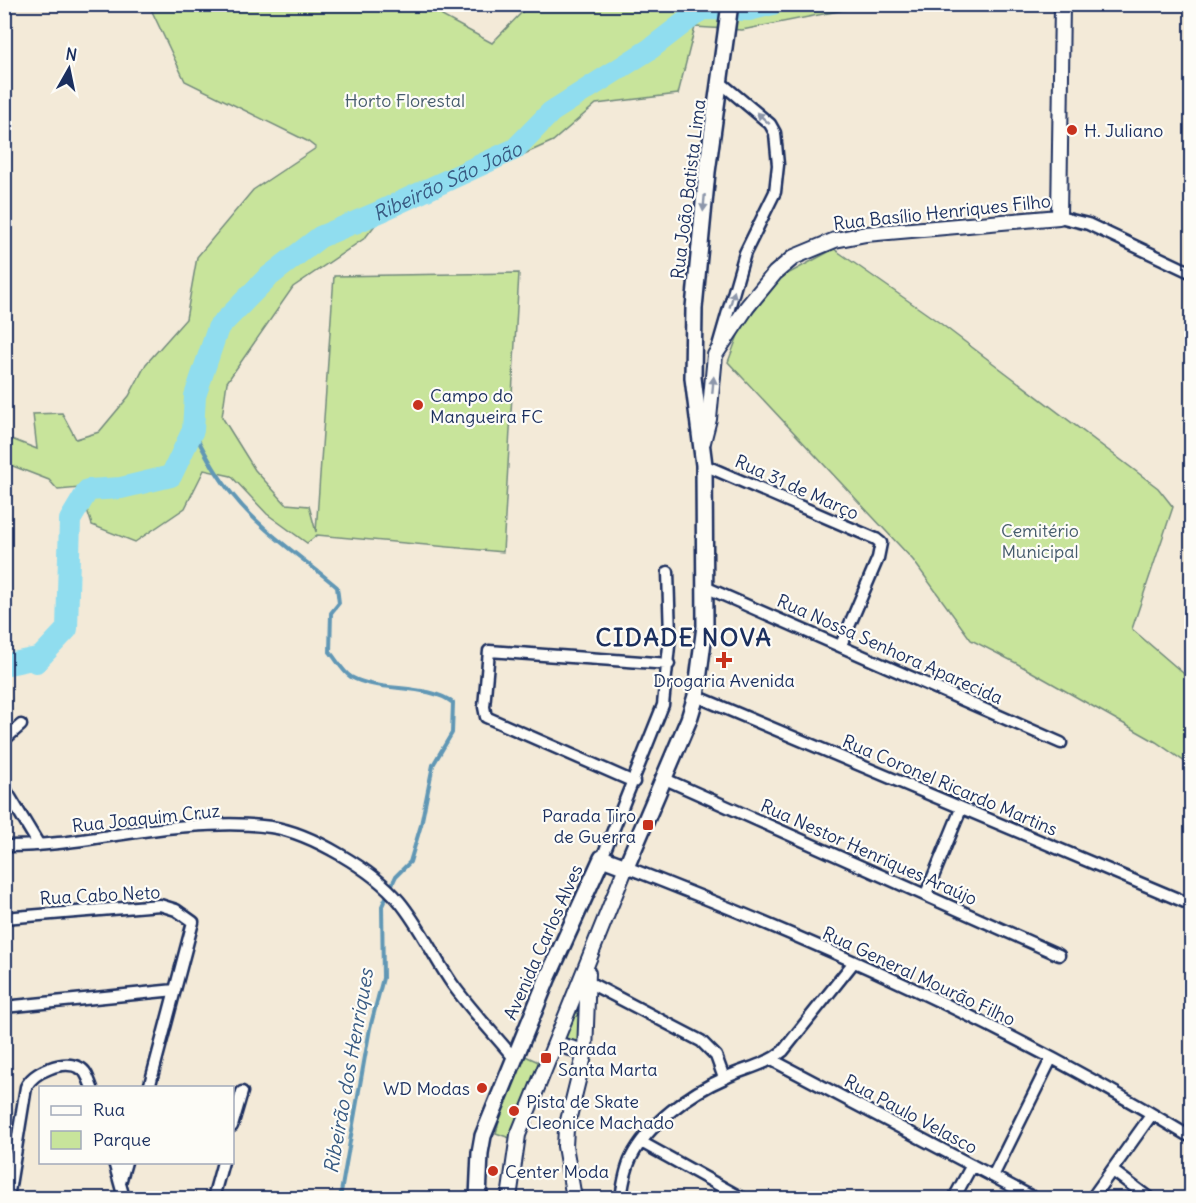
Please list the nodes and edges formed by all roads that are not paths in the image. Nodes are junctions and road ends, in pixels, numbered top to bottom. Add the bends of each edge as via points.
1 (730, 4) edge
2 (1062, 4) edge
3 (720, 82) junction
4 (1059, 217) junction
5 (1191, 273) edge
6 (715, 355) junction
7 (702, 442) junction
8 (704, 465) junction
9 (669, 572) dead end
10 (705, 587) junction
11 (841, 645) junction
12 (669, 664) junction
13 (696, 696) junction
14 (21, 726) dead end
15 (4, 740) edge
16 (1061, 743) dead end
17 (665, 779) junction
18 (634, 782) junction
19 (4, 787) edge
20 (961, 809) junction
21 (39, 845) junction
22 (4, 846) edge
23 (602, 858) junction
24 (626, 867) junction
25 (926, 894) junction
26 (1191, 905) edge
27 (4, 918) edge
28 (1059, 955) dead end
29 (589, 962) junction
30 (854, 962) junction
31 (588, 982) junction
32 (175, 990) junction
33 (4, 1007) edge
34 (556, 1044) junction
35 (585, 1052) junction
36 (514, 1058) junction
37 (1051, 1059) junction
38 (772, 1060) junction
39 (724, 1078) junction
40 (91, 1086) edge
41 (150, 1086) edge
42 (242, 1092) dead end
43 (1152, 1114) junction
44 (234, 1119) edge
45 (1186, 1135) dead end
46 (640, 1142) junction
47 (115, 1164) edge
48 (125, 1164) edge
49 (222, 1164) edge
50 (972, 1166) junction
51 (1113, 1171) junction
52 (993, 1176) junction
53 (120, 1183) junction
54 (736, 1197) edge
55 (8, 1198) edge
56 (124, 1198) edge
57 (213, 1198) edge
58 (478, 1198) edge
59 (509, 1198) edge
60 (574, 1198) edge
61 (621, 1198) edge
62 (954, 1198) edge
63 (1034, 1198) edge
64 (1092, 1198) edge
65 (1149, 1198) edge

1 - 3 main road, Rua João Batista Lima
2 - 4 street
6 -> 3 street via 745,253 775,192 778,165 775,133 770,124
3 -> 7 main road, Rua João Batista Lima via 694,308 693,378
4 - 5 street, Rua Basílio Henriques Filho via 1088,224
4 - 6 street, Rua Basílio Henriques Filho via 866,234 815,246 775,273
7 -> 6 street, Rua Basílio Henriques Filho via 710,410
7 - 8 main road, Rua João Batista Lima
8 - 10 main road, Rua João Batista Lima
8 - 11 street, Rua 31 de Março via 881,543
9 - 12 street
10 - 11 street, Rua Nossa Senhora Aparecida
10 - 13 main road, Rua João Batista Lima via 705,626
11 - 16 street, Rua Nossa Senhora Aparecida
12 - 18 street via 663,705
12 - 18 street via 489,651 484,713 490,720
13 - 17 main road, Rua João Batista Lima
13 - 20 street, Rua Coronel Ricardo Martins
14 - 15 street
17 - 24 main road, Rua João Batista Lima
17 - 25 street, Rua Nestor Henriques Araújo
18 - 23 street
19 - 21 street
20 - 25 street
20 - 26 street, Rua Coronel Ricardo Martins
21 - 22 street, Rua Joaquim Cruz
21 - 36 street, Rua Joaquim Cruz via 190,826 272,827 295,833 354,864 400,902 454,986
23 - 24 main road, Avenida Carlos Alves
23 - 36 main road, Avenida Carlos Alves
24 - 29 street
24 - 30 street, Rua General Mourão Filho
25 - 28 street, Rua Nestor Henriques Araújo
27 - 32 street, Rua Cabo Neto via 160,905 176,910 194,922
29 - 31 street
29 - 34 street
30 - 37 street, Rua General Mourão Filho via 951,1006
30 - 38 street
31 - 35 street
31 - 39 street via 701,1041 716,1056
32 - 33 street
32 - 41 street
34 - 35 street
34 - 59 street via 518,1135
35 - 60 street via 566,1129
36 - 58 main road, Avenida Carlos Alves via 483,1136
37 - 43 street, Rua General Mourão Filho
37 - 52 street
38 - 39 street
38 - 50 street, Rua Paulo Velasco
39 - 46 street via 694,1095
40 - 55 street via 81,1068 64,1066 34,1076 26,1088
42 - 44 street
43 - 45 street, Rua General Mourão Filho
43 - 51 street
46 - 54 street
46 - 61 street via 630,1160
47 - 53 street
48 - 53 street
49 - 57 street
50 - 52 street, Rua Paulo Velasco
50 - 62 street
51 - 64 street
51 - 65 street
52 - 63 street, Rua Paulo Velasco
53 - 56 street

